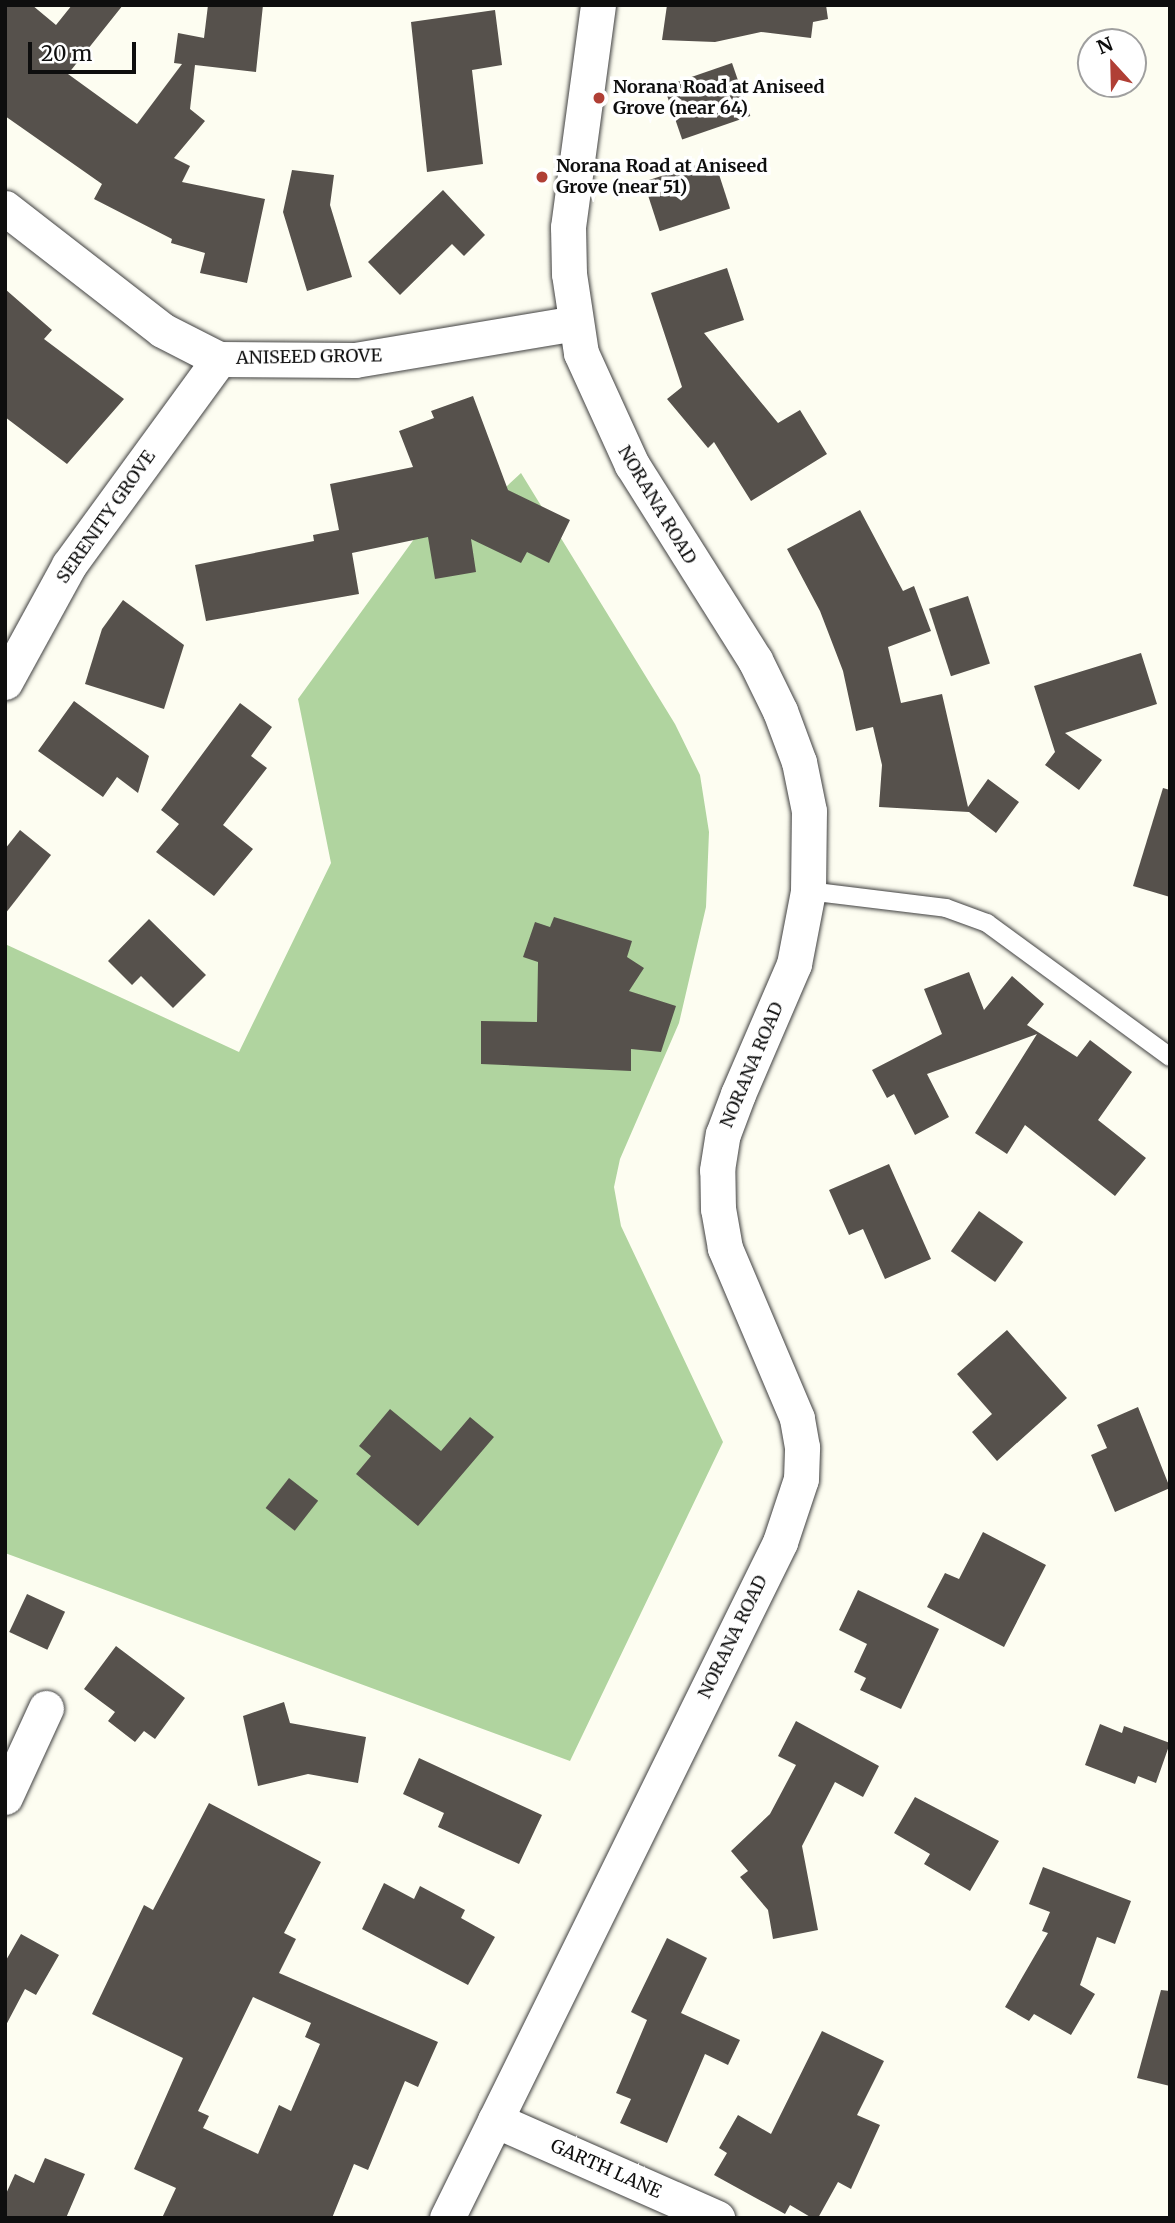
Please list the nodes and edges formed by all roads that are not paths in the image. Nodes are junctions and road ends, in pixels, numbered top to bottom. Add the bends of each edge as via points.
1 (598, 5) edge
2 (5, 208) edge
3 (576, 323) junction
4 (219, 359) junction
5 (5, 681) edge
6 (808, 891) junction
7 (1170, 1057) edge
8 (46, 1707) dead end
9 (5, 1797) edge
10 (495, 2120) junction
11 (447, 2218) edge
12 (718, 2218) edge

1 - 3 street, NORANA ROAD via 568,227
2 - 4 street, ANISEED GROVE via 162,330
3 - 4 street, ANISEED GROVE via 355,360
3 - 6 street, NORANA ROAD via 592,383 626,454 755,660 780,711 799,762 809,811
4 - 5 street, SERENITY GROVE via 69,565
6 - 7 lane via 946,908 987,923
6 - 10 street, NORANA ROAD via 794,964 723,1134 717,1170 725,1248 797,1418 803,1447 794,1506
8 - 9 street
10 - 11 street, NORANA ROAD
10 - 12 street, GARTH LANE

